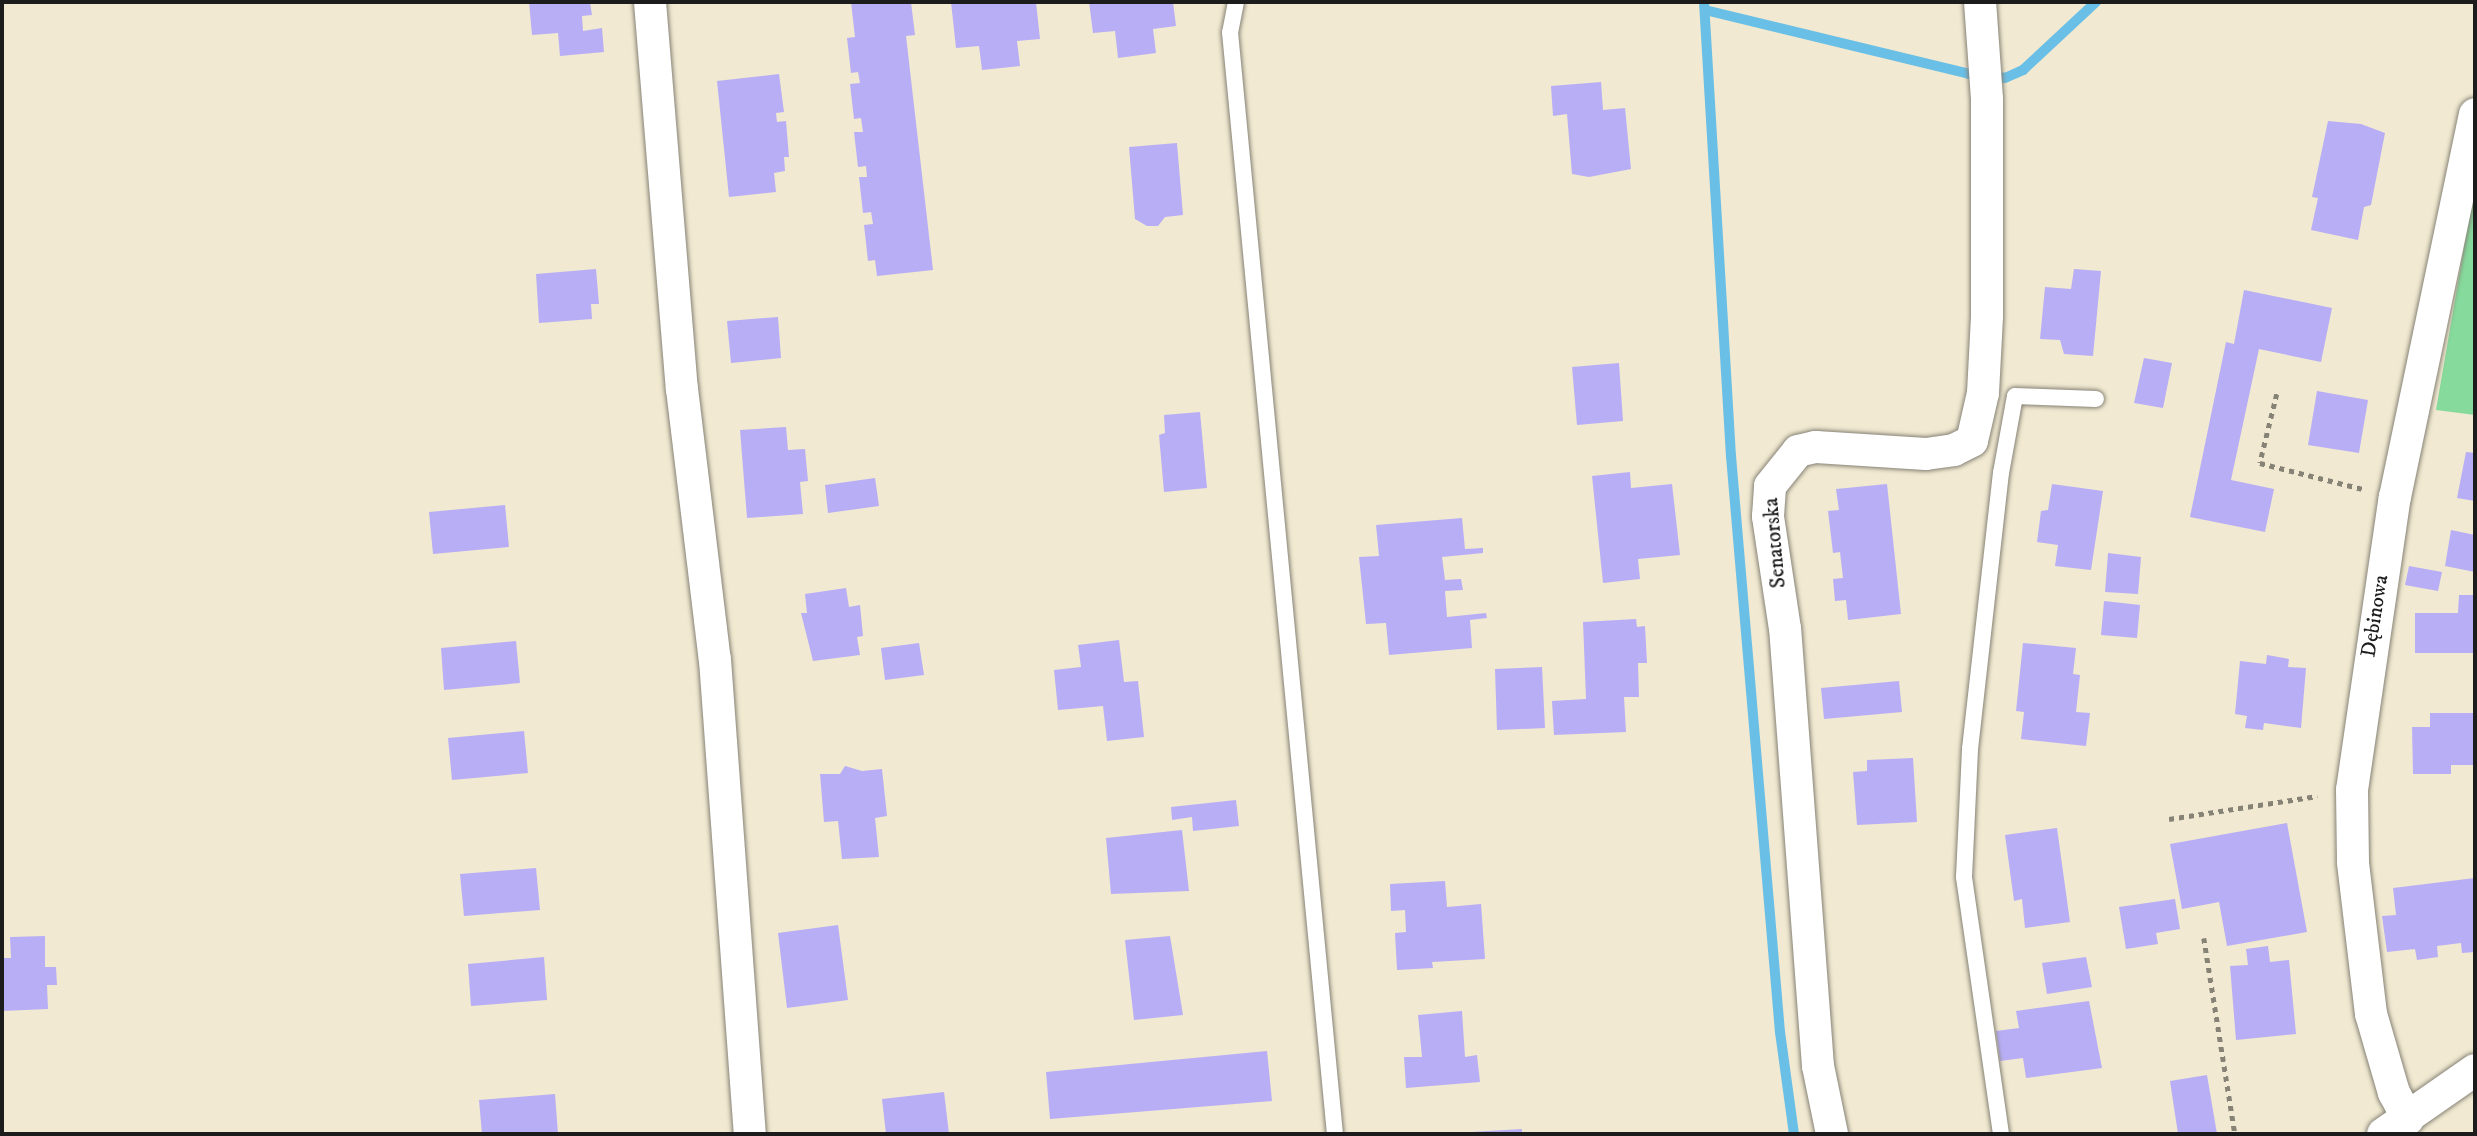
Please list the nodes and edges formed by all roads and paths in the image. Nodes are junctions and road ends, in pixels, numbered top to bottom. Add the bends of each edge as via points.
1 (650, 2) edge
2 (1236, 2) edge
3 (1980, 2) edge
4 (2475, 114) edge
5 (2277, 394) dead end
6 (2096, 399) dead end
7 (2395, 497) junction
8 (2351, 790) junction
9 (2169, 819) dead end
10 (2204, 938) dead end
11 (2475, 1070) edge
12 (2396, 1126) edge
13 (750, 1134) edge
14 (1335, 1134) edge
15 (1832, 1134) edge
16 (2001, 1134) edge
17 (2235, 1134) edge

1 - 13 street via 682,389 715,660
2 - 14 lane via 1230,32
3 - 15 street, Senatorska via 1987,99 1987,316 1983,393 1972,441 1954,450 1926,454 1816,447 1798,451 1770,486 1768,516 1785,629 1818,1066
4 - 7 street, Dębinowa
5 - 7 path via 2260,463
6 - 16 lane via 2015,396 2001,473 1970,748 1964,877
7 - 8 street, Dębinowa
8 - 9 path
8 - 12 street, Dębinowa via 2359,926 2371,1014 2395,1093
10 - 17 path
11 - 12 street

